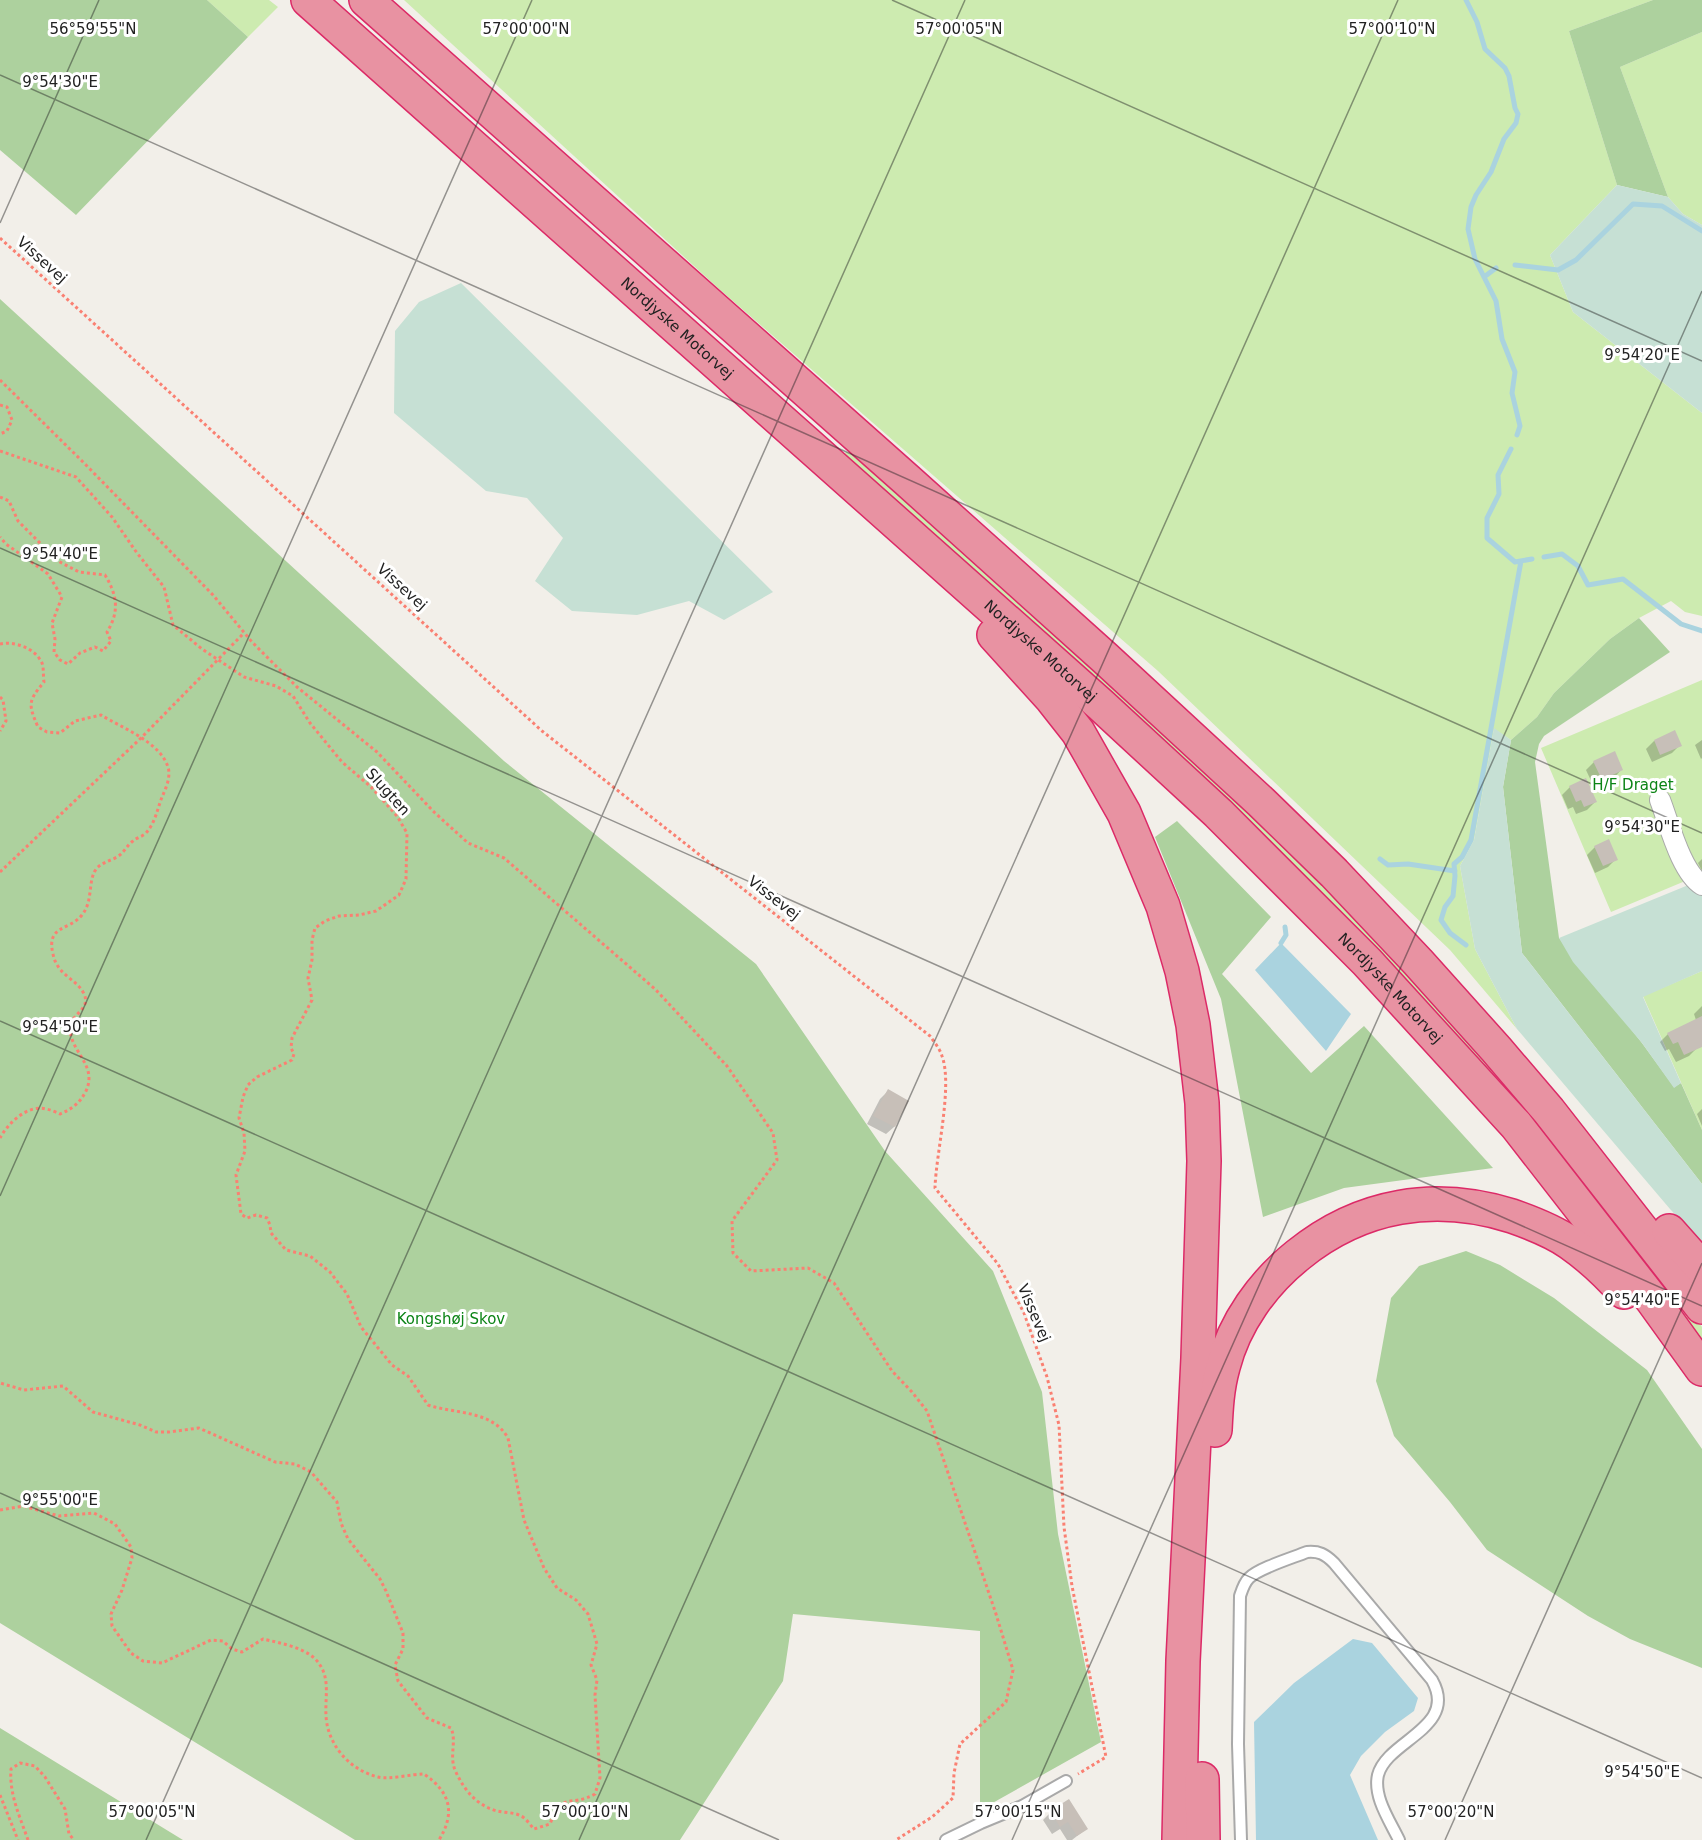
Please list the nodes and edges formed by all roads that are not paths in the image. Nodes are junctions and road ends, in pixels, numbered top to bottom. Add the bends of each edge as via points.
1 (308, 0) edge
2 (366, 0) edge
3 (751, 393) junction
4 (1660, 800) dead end
5 (1334, 873) junction
6 (1702, 885) edge
7 (1702, 1268) edge
8 (1702, 1307) edge
9 (1702, 1369) edge
10 (1702, 1396) edge
11 (1066, 1781) road end
12 (946, 1840) edge
13 (1179, 1840) edge
14 (1203, 1840) edge
15 (1241, 1840) edge
16 (1399, 1840) edge

1 - 3 highway, Nordjyske Motorvej
2 - 5 highway via 1096,650
3 - 9 highway, Nordjyske Motorvej via 1101,705 1367,962 1516,1125
3 - 13 highway via 999,640 1052,699 1078,732 1124,813 1163,906 1193,1025 1203,1103 1204,1161
4 - 6 street via 1687,870
5 - 7 highway via 1507,1040
5 - 8 highway via 1549,1111
10 - 14 highway via 1643,1312 1607,1273 1569,1242 1535,1224 1503,1214 1467,1205 1408,1205 1348,1223 1316,1240 1284,1266 1257,1296 1237,1331 1223,1366 1216,1404 1204,1663
11 - 12 lane via 1022,1806
15 - 16 lane via 1238,1744 1242,1587 1258,1572 1314,1551 1334,1563 1438,1691 1430,1722 1393,1755 1378,1775 1382,1803

